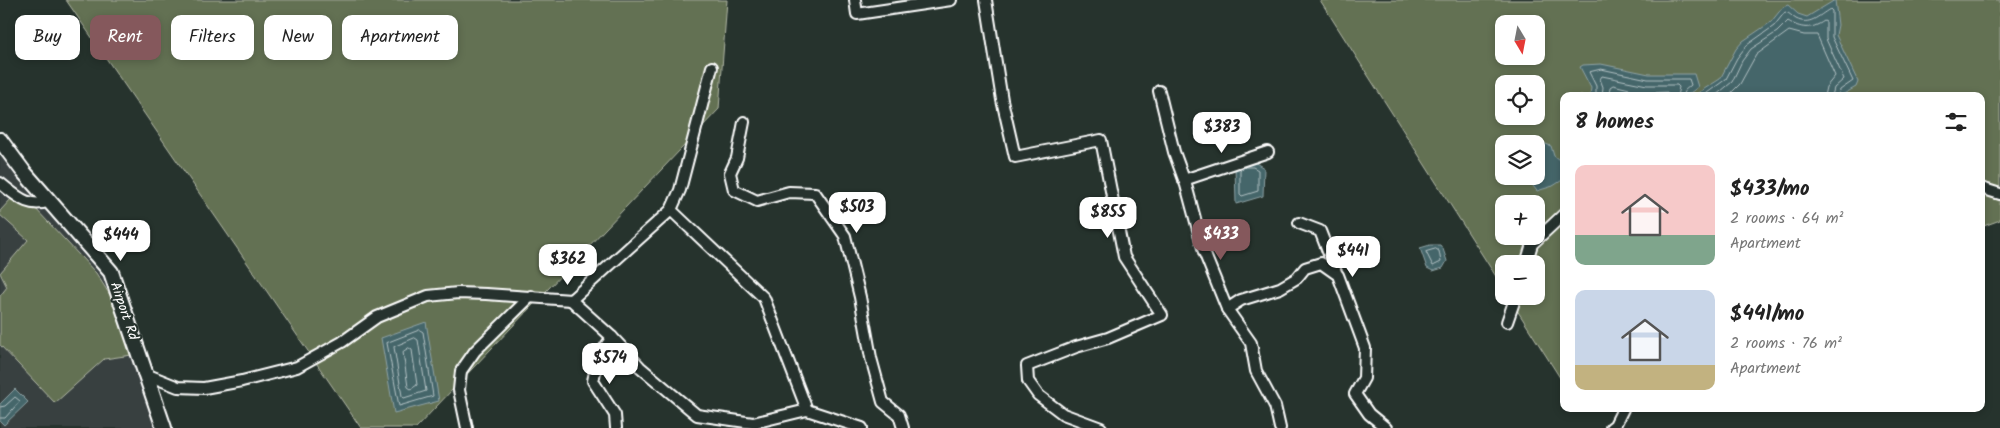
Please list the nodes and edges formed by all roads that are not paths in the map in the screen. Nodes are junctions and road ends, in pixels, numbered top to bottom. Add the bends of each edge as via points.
1 (855, 0) edge
2 (951, 0) edge
3 (986, 0) edge
4 (712, 67) dead end
5 (1159, 91) dead end
6 (744, 122) dead end
7 (0, 140) edge
8 (1268, 152) dead end
9 (1184, 180) junction
10 (0, 184) edge
11 (1985, 189) edge
12 (2000, 194) edge
13 (50, 201) junction
14 (671, 210) junction
15 (1560, 218) edge
16 (1299, 223) dead end
17 (1529, 255) edge
18 (1336, 272) junction
19 (531, 296) junction
20 (571, 300) junction
21 (1513, 305) edge
22 (1227, 309) junction
23 (1508, 322) dead end
24 (612, 337) junction
25 (143, 372) junction
26 (807, 410) junction
27 (1622, 412) edge
28 (164, 428) edge
29 (467, 428) edge
30 (616, 428) edge
31 (862, 428) edge
32 (903, 428) edge
33 (1101, 428) edge
34 (1280, 428) edge
35 (1386, 428) edge
36 (1611, 428) edge

1 - 2 street via 857,14
3 - 33 street via 1015,158 1101,140 1124,257 1162,315 1027,366 1028,381 1038,395 1063,414
4 - 14 street via 680,190
5 - 9 street
6 - 32 street via 737,158 730,173 734,190 757,201 789,192 816,193 845,236 883,402 898,416
7 - 13 main road, Airport Rd
8 - 9 street
9 - 22 street via 1204,252
10 - 13 street via 28,202 39,205
11 - 12 street
13 - 25 main road, Airport Rd via 111,272
14 - 20 street
14 - 26 street via 764,298
15 - 17 street via 1532,244
16 - 18 street via 1320,231
18 - 22 street via 1321,263 1305,268 1297,278 1280,288 1241,300
18 - 35 street via 1365,348 1364,378 1355,394 1369,414
19 - 20 street
19 - 25 street via 458,293 428,296 377,317 297,368 242,382 204,388 178,387
19 - 29 street via 475,351 461,371 459,390
20 - 24 street
21 - 23 street
22 - 34 street via 1251,343 1256,371 1275,406
24 - 26 street via 640,366 698,415 753,423
24 - 30 street via 598,358 593,382 615,415
25 - 28 main road, Airport Rd
26 - 31 street
27 - 36 street

